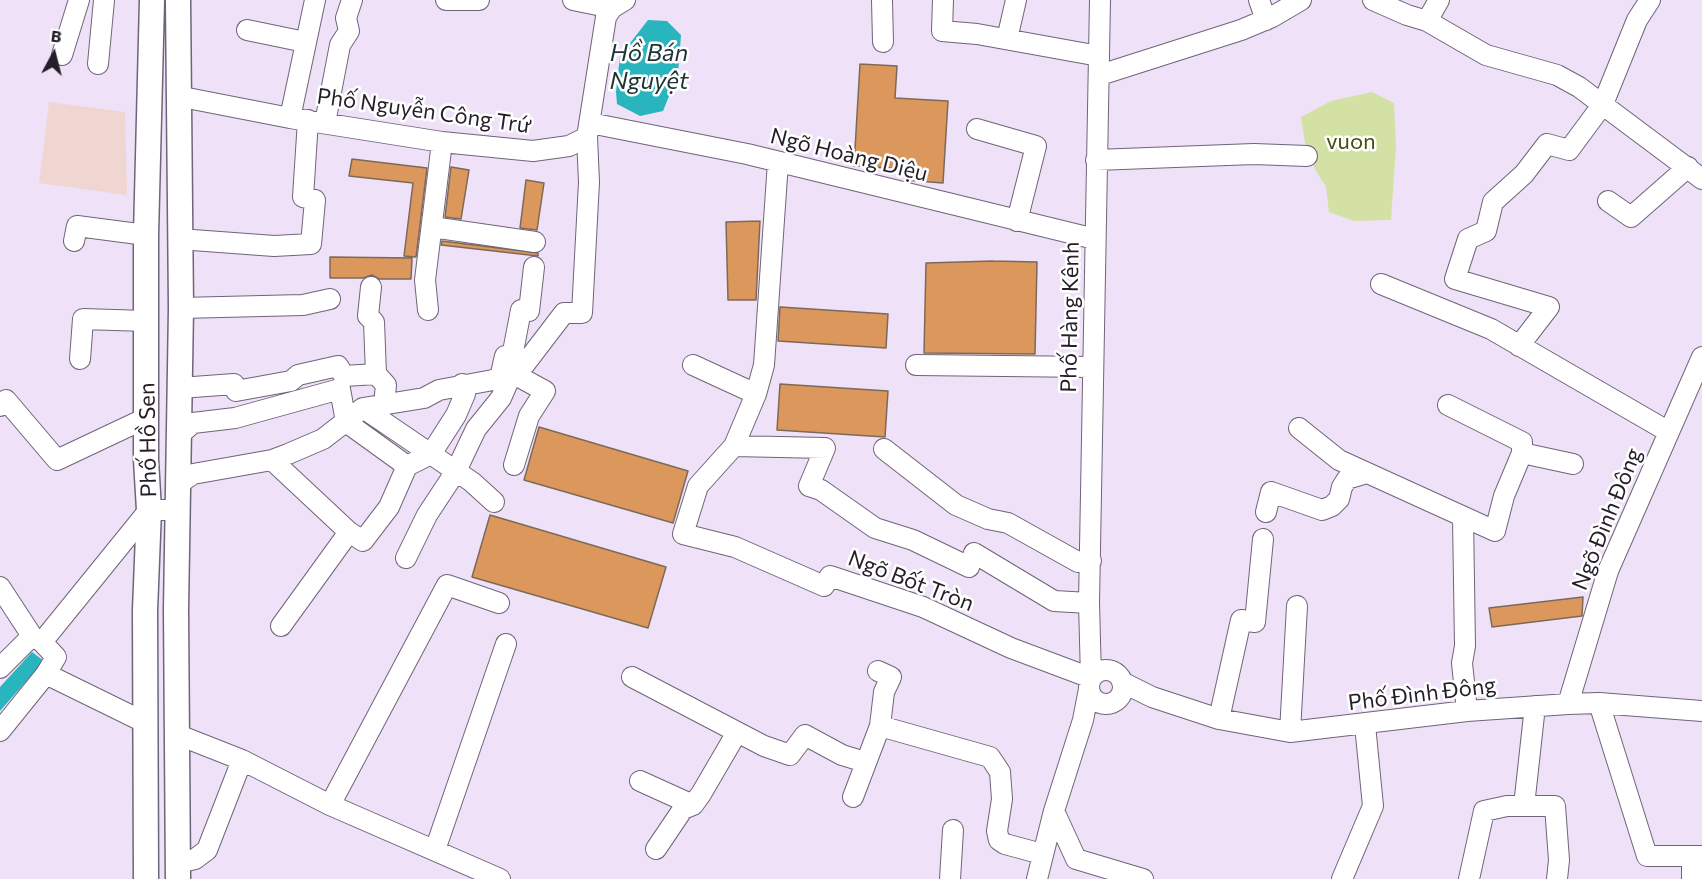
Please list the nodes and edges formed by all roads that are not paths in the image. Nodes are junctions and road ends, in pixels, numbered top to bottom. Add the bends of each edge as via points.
1 (79, 0) edge
2 (104, 0) edge
3 (152, 0) edge
4 (178, 0) edge
5 (315, 0) edge
6 (352, 0) edge
7 (446, 0) edge
8 (479, 0) edge
9 (573, 0) edge
10 (882, 0) edge
11 (943, 0) edge
12 (1016, 0) edge
13 (1100, 0) edge
14 (1259, 0) edge
15 (1301, 0) edge
16 (1373, 0) edge
17 (1439, 0) edge
18 (1650, 0) edge
19 (618, 4) edge
20 (1266, 20) junction
21 (1427, 21) junction
22 (247, 30) dead end
23 (1007, 39) junction
24 (305, 42) junction
25 (884, 42) dead end
26 (62, 56) dead end
27 (98, 64) dead end
28 (1099, 65) junction
29 (177, 96) junction
30 (1603, 104) junction
31 (308, 120) junction
32 (977, 129) dead end
33 (589, 130) junction
34 (442, 142) junction
35 (1307, 156) dead end
36 (1096, 160) junction
37 (778, 162) junction
38 (1696, 169) edge
39 (1608, 201) dead end
40 (1017, 221) junction
41 (432, 227) junction
42 (146, 235) junction
43 (179, 239) junction
44 (1095, 239) junction
45 (74, 241) dead end
46 (535, 242) dead end
47 (534, 267) dead end
48 (1381, 284) dead end
49 (371, 287) dead end
50 (330, 299) dead end
51 (180, 308) junction
52 (428, 309) dead end
53 (146, 321) junction
54 (1519, 346) junction
55 (1702, 357) edge
56 (80, 359) dead end
57 (693, 365) dead end
58 (916, 365) dead end
59 (1093, 367) junction
60 (376, 374) junction
61 (506, 375) junction
62 (462, 384) junction
63 (180, 388) junction
64 (756, 394) junction
65 (384, 404) junction
66 (1448, 405) dead end
67 (0, 406) edge
68 (363, 408) junction
69 (146, 418) junction
70 (346, 422) junction
71 (1299, 428) dead end
72 (1669, 432) junction
73 (177, 436) junction
74 (734, 446) junction
75 (884, 449) dead end
76 (1522, 453) junction
77 (431, 454) junction
78 (272, 460) junction
79 (1573, 464) dead end
80 (514, 465) dead end
81 (407, 466) junction
82 (456, 471) junction
83 (1367, 473) junction
84 (177, 484) junction
85 (494, 502) dead end
86 (149, 510) junction
87 (177, 510) junction
88 (1266, 512) dead end
89 (1463, 517) junction
90 (349, 532) junction
91 (1263, 539) dead end
92 (406, 558) dead end
93 (1091, 561) junction
94 (0, 587) edge
95 (499, 603) dead end
96 (1089, 603) junction
97 (1297, 606) dead end
98 (281, 626) dead end
99 (1089, 634) junction
100 (37, 639) junction
101 (506, 644) dead end
102 (0, 668) edge
103 (878, 671) dead end
104 (46, 674) junction
105 (632, 677) dead end
106 (1117, 683) junction
107 (1093, 690) junction
108 (1599, 703) junction
109 (1568, 704) junction
110 (1534, 706) junction
111 (1467, 711) junction
112 (1702, 711) edge
113 (1219, 719) junction
114 (146, 723) junction
115 (1365, 725) junction
116 (880, 726) junction
117 (0, 731) edge
118 (1290, 732) junction
119 (736, 734) junction
120 (176, 735) junction
121 (242, 760) junction
122 (865, 762) junction
123 (640, 781) dead end
124 (853, 797) dead end
125 (330, 805) junction
126 (693, 805) junction
127 (1524, 806) junction
128 (1054, 811) junction
129 (954, 830) dead end
130 (656, 849) dead end
131 (435, 850) junction
132 (1042, 854) junction
133 (1697, 856) edge
134 (178, 871) edge
135 (146, 879) edge
136 (500, 879) edge
137 (950, 879) edge
138 (1037, 879) edge
139 (1143, 879) edge
140 (1342, 879) edge
141 (1469, 879) edge
142 (1557, 879) edge
143 (1692, 879) edge

1 - 26 street
2 - 27 street
3 - 42 main road, Phố Hồ Sen
4 - 29 main road, Phố Hồ Sen
5 - 24 street
6 - 31 street via 346,18 349,31
7 - 8 street
9 - 19 street
10 - 25 street
11 - 23 street via 942,31
12 - 23 street
13 - 28 street, Phố Hàng Kênh
14 - 20 street
15 - 20 street
16 - 21 street
17 - 21 street
18 - 30 street via 1636,20
19 - 33 street via 606,17
20 - 28 street
21 - 30 street via 1486,55 1557,75
22 - 24 street
23 - 28 street
24 - 31 street
28 - 36 street, Phố Hàng Kênh
29 - 31 street, Phố Nguyễn Công Trứ
29 - 43 main road, Phố Hồ Sen
30 - 38 street
30 - 54 street via 1569,150 1547,144 1524,174 1493,202 1486,231 1468,239 1455,279 1549,307
31 - 34 street, Phố Nguyễn Công Trứ
31 - 43 street via 303,197 315,200 311,244 274,246
32 - 40 street via 1036,146
33 - 34 street, Phố Nguyễn Công Trứ via 569,146 533,152
33 - 37 street, Ngõ Hoàng Diệu
33 - 61 street via 582,313 564,313 525,364
34 - 41 street
35 - 36 street via 1254,154
36 - 44 street, Phố Hàng Kênh
37 - 40 street, Ngõ Hoàng Diệu
37 - 64 street, Ngõ Bốt Tròn via 764,365
38 - 39 street via 1631,217
40 - 44 street, Ngõ Hoàng Diệu
41 - 46 street
41 - 52 street via 425,280
42 - 45 street via 77,226
42 - 53 main road, Phố Hồ Sen
43 - 51 main road, Phố Hồ Sen
44 - 59 street, Phố Hàng Kênh
47 - 61 street via 529,311 521,310 512,357 505,356
48 - 54 street via 1491,329
49 - 60 street via 368,316 374,322
50 - 51 street via 303,305
51 - 63 main road, Phố Hồ Sen
53 - 56 street via 83,319
53 - 69 main road, Phố Hồ Sen
54 - 72 street
55 - 72 street, Ngõ Đình Đông
57 - 64 street
58 - 59 street
59 - 93 street, Phố Hàng Kênh
60 - 63 street via 344,376 338,366 298,375 291,381 236,391 234,384
60 - 65 street via 386,385
61 - 62 street
61 - 80 street via 545,391 530,416
61 - 82 street via 501,398 476,429
62 - 65 street via 424,398
62 - 77 street via 465,394 456,415
63 - 73 main road, Phố Hồ Sen
64 - 74 street, Ngõ Bốt Tròn
65 - 68 street
66 - 76 street via 1522,442
67 - 69 street via 6,400 57,460
68 - 70 street
68 - 77 street
69 - 86 main road, Phố Hồ Sen
70 - 73 street via 340,389 235,418 194,423
70 - 78 street via 323,439
70 - 81 street
71 - 83 street via 1339,460
72 - 109 street, Ngõ Đình Đông via 1608,571
73 - 84 main road, Phố Hồ Sen
74 - 96 street via 825,448 809,486 821,490 874,528 912,540 969,567 974,553 1054,601
74 - 107 street, Ngõ Bốt Tròn via 698,486 683,534 735,547 824,586 830,576 923,607
75 - 93 street via 956,505 1008,523 1078,562
76 - 79 street
76 - 89 street via 1495,531
77 - 81 street
77 - 82 street
78 - 84 street via 193,474
78 - 90 street
81 - 90 street via 389,507 363,541
82 - 85 street
82 - 92 street via 427,515
83 - 88 street via 1347,479 1339,499 1322,510 1271,492
83 - 89 street
84 - 87 main road, Phố Hồ Sen
86 - 87 street
86 - 100 street
86 - 114 main road, Phố Hồ Sen
87 - 120 main road, Phố Hồ Sen
89 - 111 street via 1462,663
90 - 98 street
91 - 113 street via 1255,622 1241,620
93 - 96 street, Phố Hàng Kênh
94 - 100 street
95 - 125 street via 447,585
96 - 99 street, Phố Hàng Kênh
97 - 118 street
99 - 106 street
99 - 107 street, Phố Hàng Kênh
100 - 102 street
100 - 104 street via 56,657
101 - 131 street
103 - 116 street via 891,677 884,692
104 - 114 street
104 - 117 street
105 - 119 street
106 - 107 street via 1100,671
106 - 107 street via 1110,703
106 - 113 street, Phố Đình Đông
107 - 128 street, Phố Hàng Kênh
108 - 109 street, Phố Đình Đông
108 - 112 street, Phố Đình Đông
108 - 133 street via 1647,856
109 - 110 street, Phố Đình Đông
110 - 111 street, Phố Đình Đông
110 - 127 street
111 - 115 street, Phố Đình Đông
113 - 118 street, Phố Đình Đông
114 - 135 main road, Phố Hồ Sen
115 - 118 street, Phố Đình Đông
115 - 140 street via 1373,806
116 - 122 street
116 - 132 street via 990,757 1000,772 999,840
119 - 122 street via 790,755 805,735 842,755
119 - 126 street
120 - 121 street
120 - 134 main road, Phố Hồ Sen
121 - 125 street
121 - 134 street via 207,850
122 - 124 street
123 - 126 street
125 - 131 street
126 - 130 street via 683,809
127 - 141 street via 1484,811
127 - 142 street via 1555,806
128 - 132 street, Phố Hàng Kênh
128 - 139 street via 1076,859
129 - 137 street
131 - 136 street
132 - 138 street, Phố Hàng Kênh
133 - 143 street

